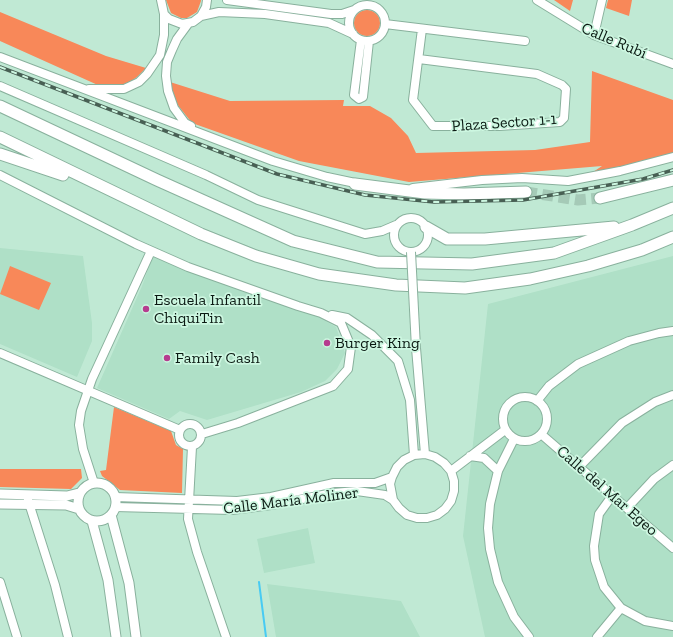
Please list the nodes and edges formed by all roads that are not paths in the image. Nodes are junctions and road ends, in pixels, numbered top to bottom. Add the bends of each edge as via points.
1 (153, 0) edge
2 (207, 0) edge
3 (227, 0) edge
4 (537, 0) edge
5 (602, 0) edge
6 (368, 2) edge
7 (162, 7) edge
8 (354, 10) junction
9 (201, 16) junction
10 (188, 24) junction
11 (385, 24) junction
12 (422, 29) junction
13 (353, 34) junction
14 (594, 35) junction
15 (365, 40) junction
16 (525, 41) dead end
17 (0, 57) edge
18 (418, 60) junction
19 (673, 64) edge
20 (0, 86) edge
21 (82, 89) junction
22 (0, 106) edge
23 (0, 137) edge
24 (0, 154) edge
25 (673, 157) edge
26 (265, 158) junction
27 (0, 175) edge
28 (673, 180) edge
29 (355, 184) junction
30 (526, 192) tunnel mouth
31 (118, 195) junction
32 (600, 198) tunnel mouth
33 (673, 208) edge
34 (396, 224) junction
35 (632, 225) junction
36 (426, 227) junction
37 (673, 237) edge
38 (151, 251) junction
39 (411, 252) junction
40 (321, 312) junction
41 (673, 331) edge
42 (0, 353) edge
43 (87, 391) junction
44 (673, 395) edge
45 (537, 400) junction
46 (180, 430) junction
47 (505, 430) junction
48 (202, 434) junction
49 (541, 434) junction
50 (514, 439) junction
51 (192, 447) junction
52 (425, 454) junction
53 (414, 455) junction
54 (470, 456) junction
55 (673, 466) edge
56 (579, 467) junction
57 (450, 471) junction
58 (498, 471) junction
59 (392, 477) junction
60 (94, 483) junction
61 (79, 493) junction
62 (0, 494) edge
63 (612, 496) junction
64 (115, 497) junction
65 (27, 499) junction
66 (393, 500) junction
67 (0, 504) edge
68 (189, 504) junction
69 (627, 508) junction
70 (79, 509) junction
71 (113, 511) junction
72 (92, 521) junction
73 (673, 548) edge
74 (0, 582) edge
75 (621, 608) junction
76 (673, 626) edge
77 (17, 637) edge
78 (68, 637) edge
79 (116, 637) edge
80 (136, 637) edge
81 (226, 637) edge
82 (529, 637) edge
83 (597, 637) edge

1 - 7 street
2 - 9 street
3 - 8 street via 331,14
4 - 14 street, Calle Rubí
5 - 14 street
6 - 8 street
6 - 11 street via 382,13
7 - 10 street via 175,22
7 - 21 street via 164,35 160,55 154,66 138,82 124,89
8 - 13 street via 349,19
9 - 10 street
9 - 13 street via 218,12 265,14 329,23
10 - 26 street via 177,39 167,62 168,90 179,116 185,123
11 - 12 street
11 - 15 street via 380,35
12 - 16 street
12 - 18 street, Plaza Sector 1-1
13 - 15 street
14 - 19 street, Calle Rubí
15 - 15 street via 354,95 359,99 363,97
17 - 21 street
18 - 18 street, Plaza Sector 1-1 via 413,100 433,126 499,126 560,122 564,118 566,89 537,74
20 - 34 street via 206,174 258,200 365,234 382,231
21 - 26 street
22 - 35 main road via 293,241 377,262 472,264 539,255
23 - 31 main road
24 - 31 main road
25 - 29 street via 568,180 522,178 403,188
26 - 29 street
27 - 38 street
28 - 32 main road
29 - 30 main road via 425,193
31 - 37 main road via 201,234 256,256 319,274 396,285 465,288 530,280 642,250
33 - 35 main road
34 - 36 street via 404,219 414,218
34 - 39 street via 394,240 400,249
35 - 36 main road via 485,240 447,239
36 - 39 street via 426,244
38 - 40 street via 226,282
38 - 43 street
39 - 52 street, bridge
40 - 48 street via 341,323 351,347 348,369 333,386
40 - 53 street via 347,318 372,335 398,360 410,400
41 - 45 street via 629,341 578,364 549,386
42 - 43 street
43 - 46 street
43 - 60 street via 80,425 83,449
44 - 56 street via 655,402 622,423
45 - 47 street via 525,397 512,400 502,417
45 - 49 street via 546,414 546,425
46 - 48 street via 186,424 194,424
46 - 51 street via 181,443
47 - 50 street
47 - 54 street
48 - 51 street via 200,442
49 - 50 street via 528,441
49 - 56 street, Calle del Mar Egeo
50 - 58 street
51 - 68 street
52 - 53 street
52 - 57 street via 444,463
53 - 59 street via 400,464
54 - 57 street
54 - 58 street via 484,458
55 - 69 street via 654,479
56 - 63 street, Calle del Mar Egeo
57 - 66 street via 454,481 453,496 445,509 437,515 417,518 403,512
58 - 82 street via 490,504 490,549 498,582 514,617
59 - 66 street
59 - 68 street, Calle María Moliner via 375,483 334,483 264,498
60 - 61 street
60 - 64 street via 104,484
61 - 65 street
61 - 70 street
62 - 65 street
63 - 69 street, Calle del Mar Egeo
63 - 75 street via 599,514 594,546 595,560 604,587
64 - 68 street, Calle María Moliner
64 - 71 street
65 - 67 street
65 - 70 street
65 - 78 street via 55,585
66 - 68 street, Calle María Moliner via 374,492 357,491 333,493 251,509 232,510
68 - 71 street, Calle María Moliner
68 - 81 street via 188,519 197,552
69 - 73 street, Calle del Mar Egeo
70 - 72 street
71 - 72 street via 102,520
71 - 80 street via 129,583
72 - 79 street via 108,580
74 - 77 street
75 - 76 street via 644,621
75 - 83 street

